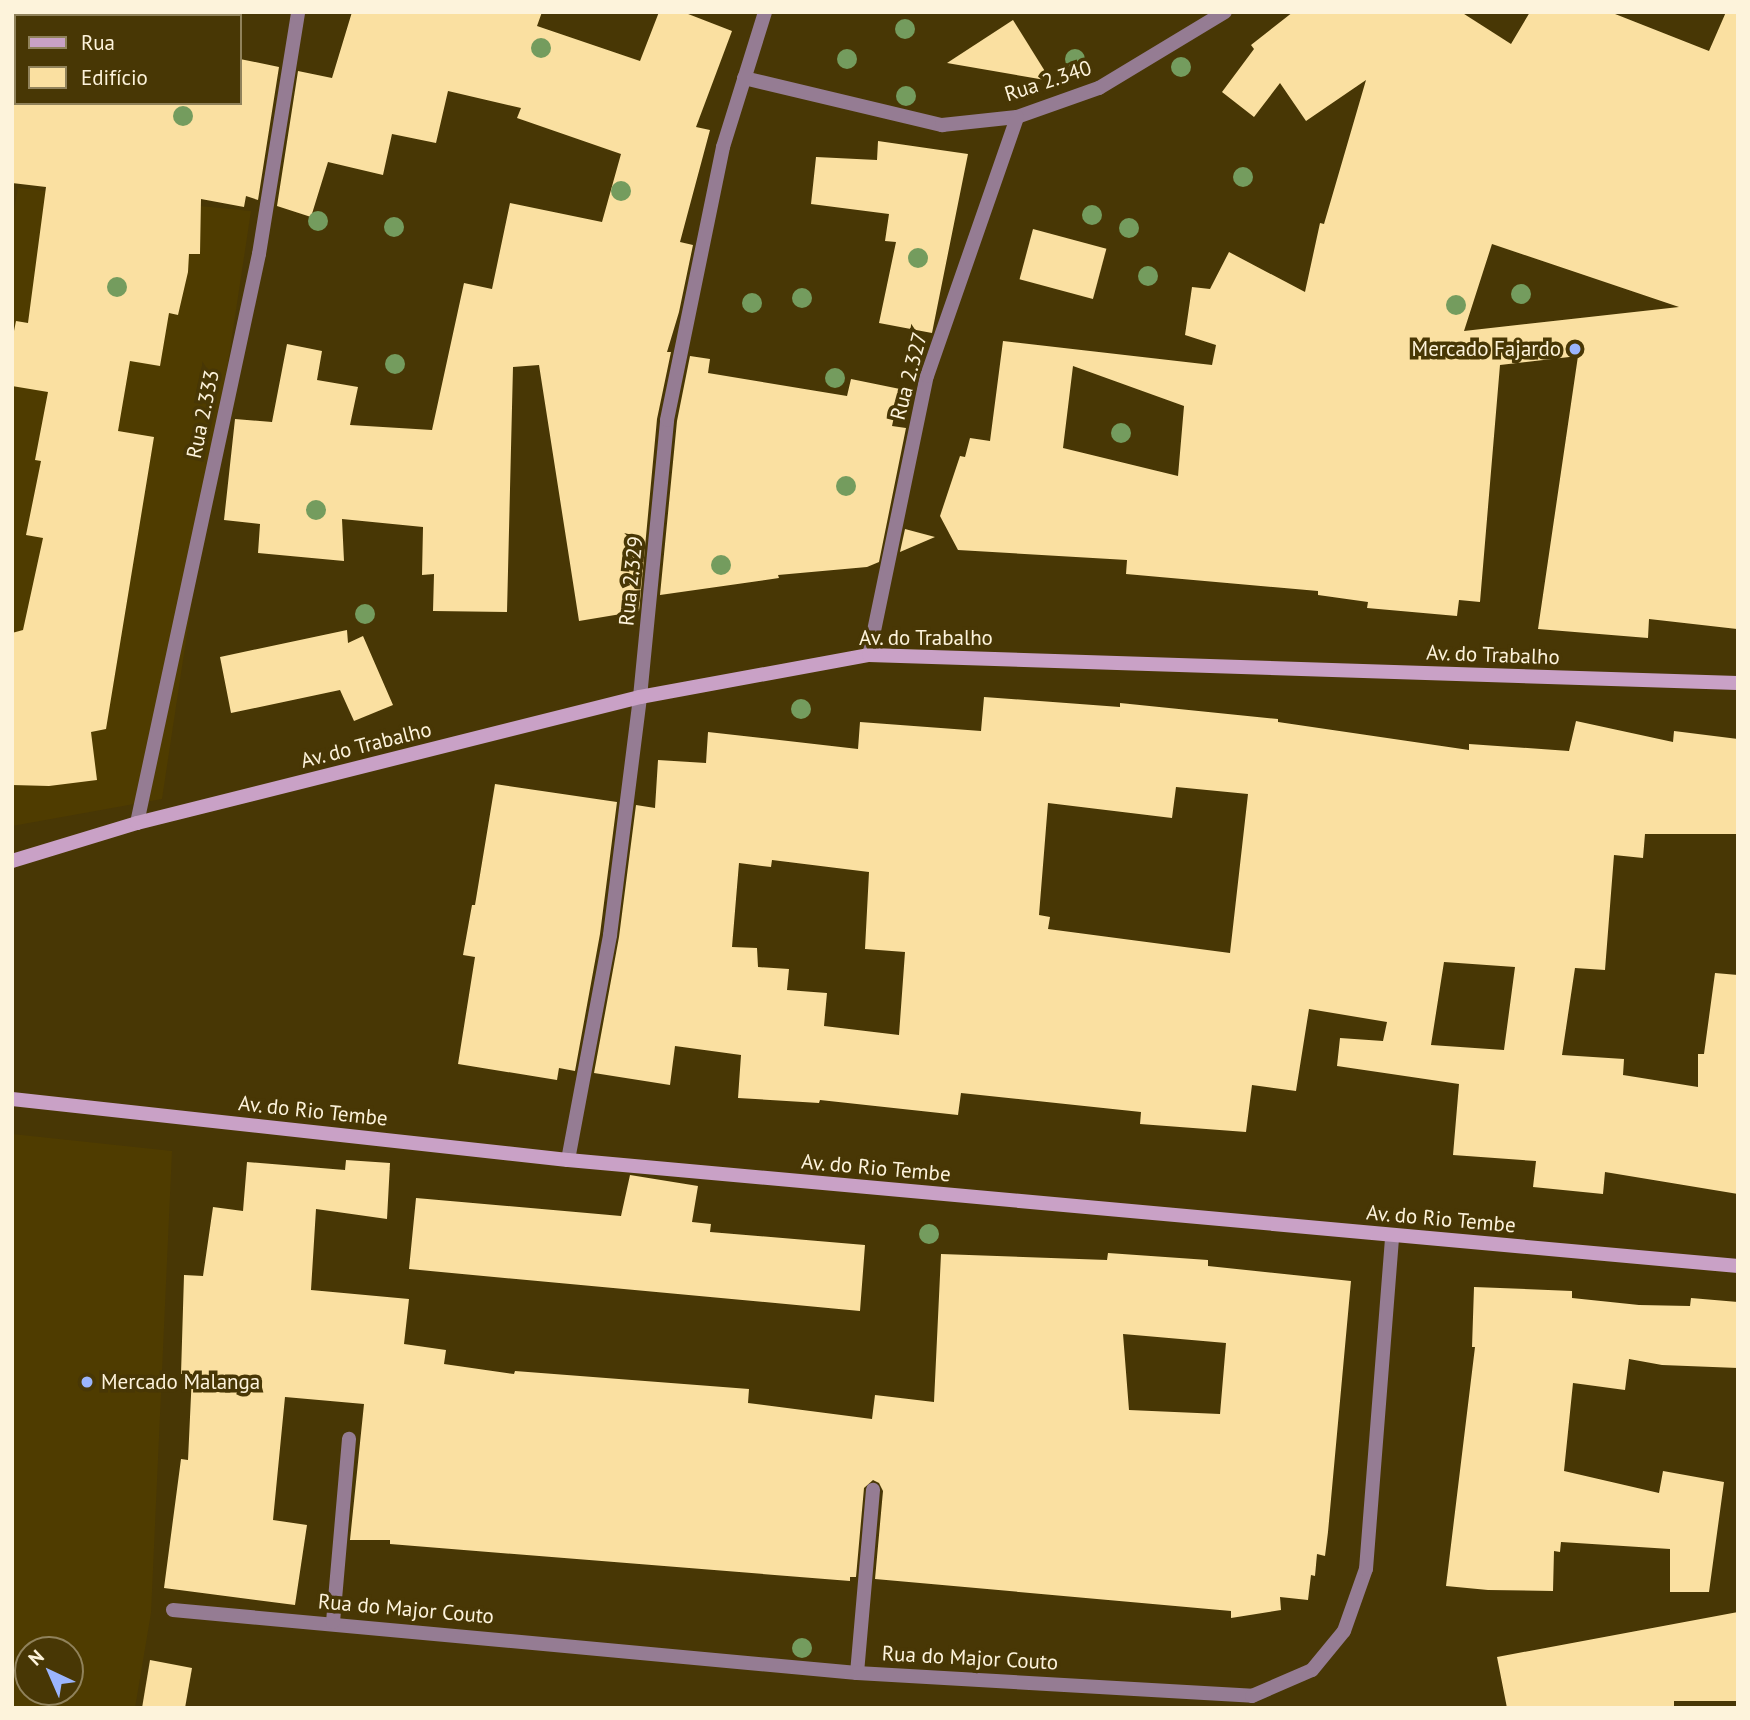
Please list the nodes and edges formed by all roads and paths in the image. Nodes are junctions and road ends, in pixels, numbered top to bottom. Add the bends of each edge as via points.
1 (298, 12) edge
2 (765, 12) edge
3 (1225, 12) edge
4 (744, 78) junction
5 (1017, 117) junction
6 (870, 655) junction
7 (1738, 683) edge
8 (640, 697) junction
9 (137, 823) junction
10 (12, 861) edge
11 (12, 1099) edge
12 (568, 1160) junction
13 (1392, 1237) junction
14 (1738, 1266) edge
15 (349, 1439) dead end
16 (873, 1490) dead end
17 (173, 1610) dead end
18 (333, 1622) junction
19 (857, 1673) junction

1 - 9 street, Rua 2.333 via 258,254
2 - 4 street, Rua 2.329
3 - 5 street, Rua 2.340 via 1099,88
4 - 5 street, Rua 2.340 via 942,125
4 - 8 street, Rua 2.329 via 723,147 667,419
5 - 6 street, Rua 2.327 via 927,376
6 - 7 main road, Av. do Trabalho
6 - 8 main road, Av. do Trabalho
8 - 9 main road, Av. do Trabalho
8 - 12 street, Rua 2.329 via 610,935
9 - 10 main road, Av. do Trabalho
11 - 12 main road, Av. do Rio Tembe
12 - 13 main road, Av. do Rio Tembe
13 - 14 main road, Av. do Rio Tembe
13 - 19 street, Rua do Major Couto via 1366,1569 1344,1631 1312,1670 1252,1696
15 - 18 street
16 - 19 street
17 - 18 street, Rua do Major Couto
18 - 19 street, Rua do Major Couto

